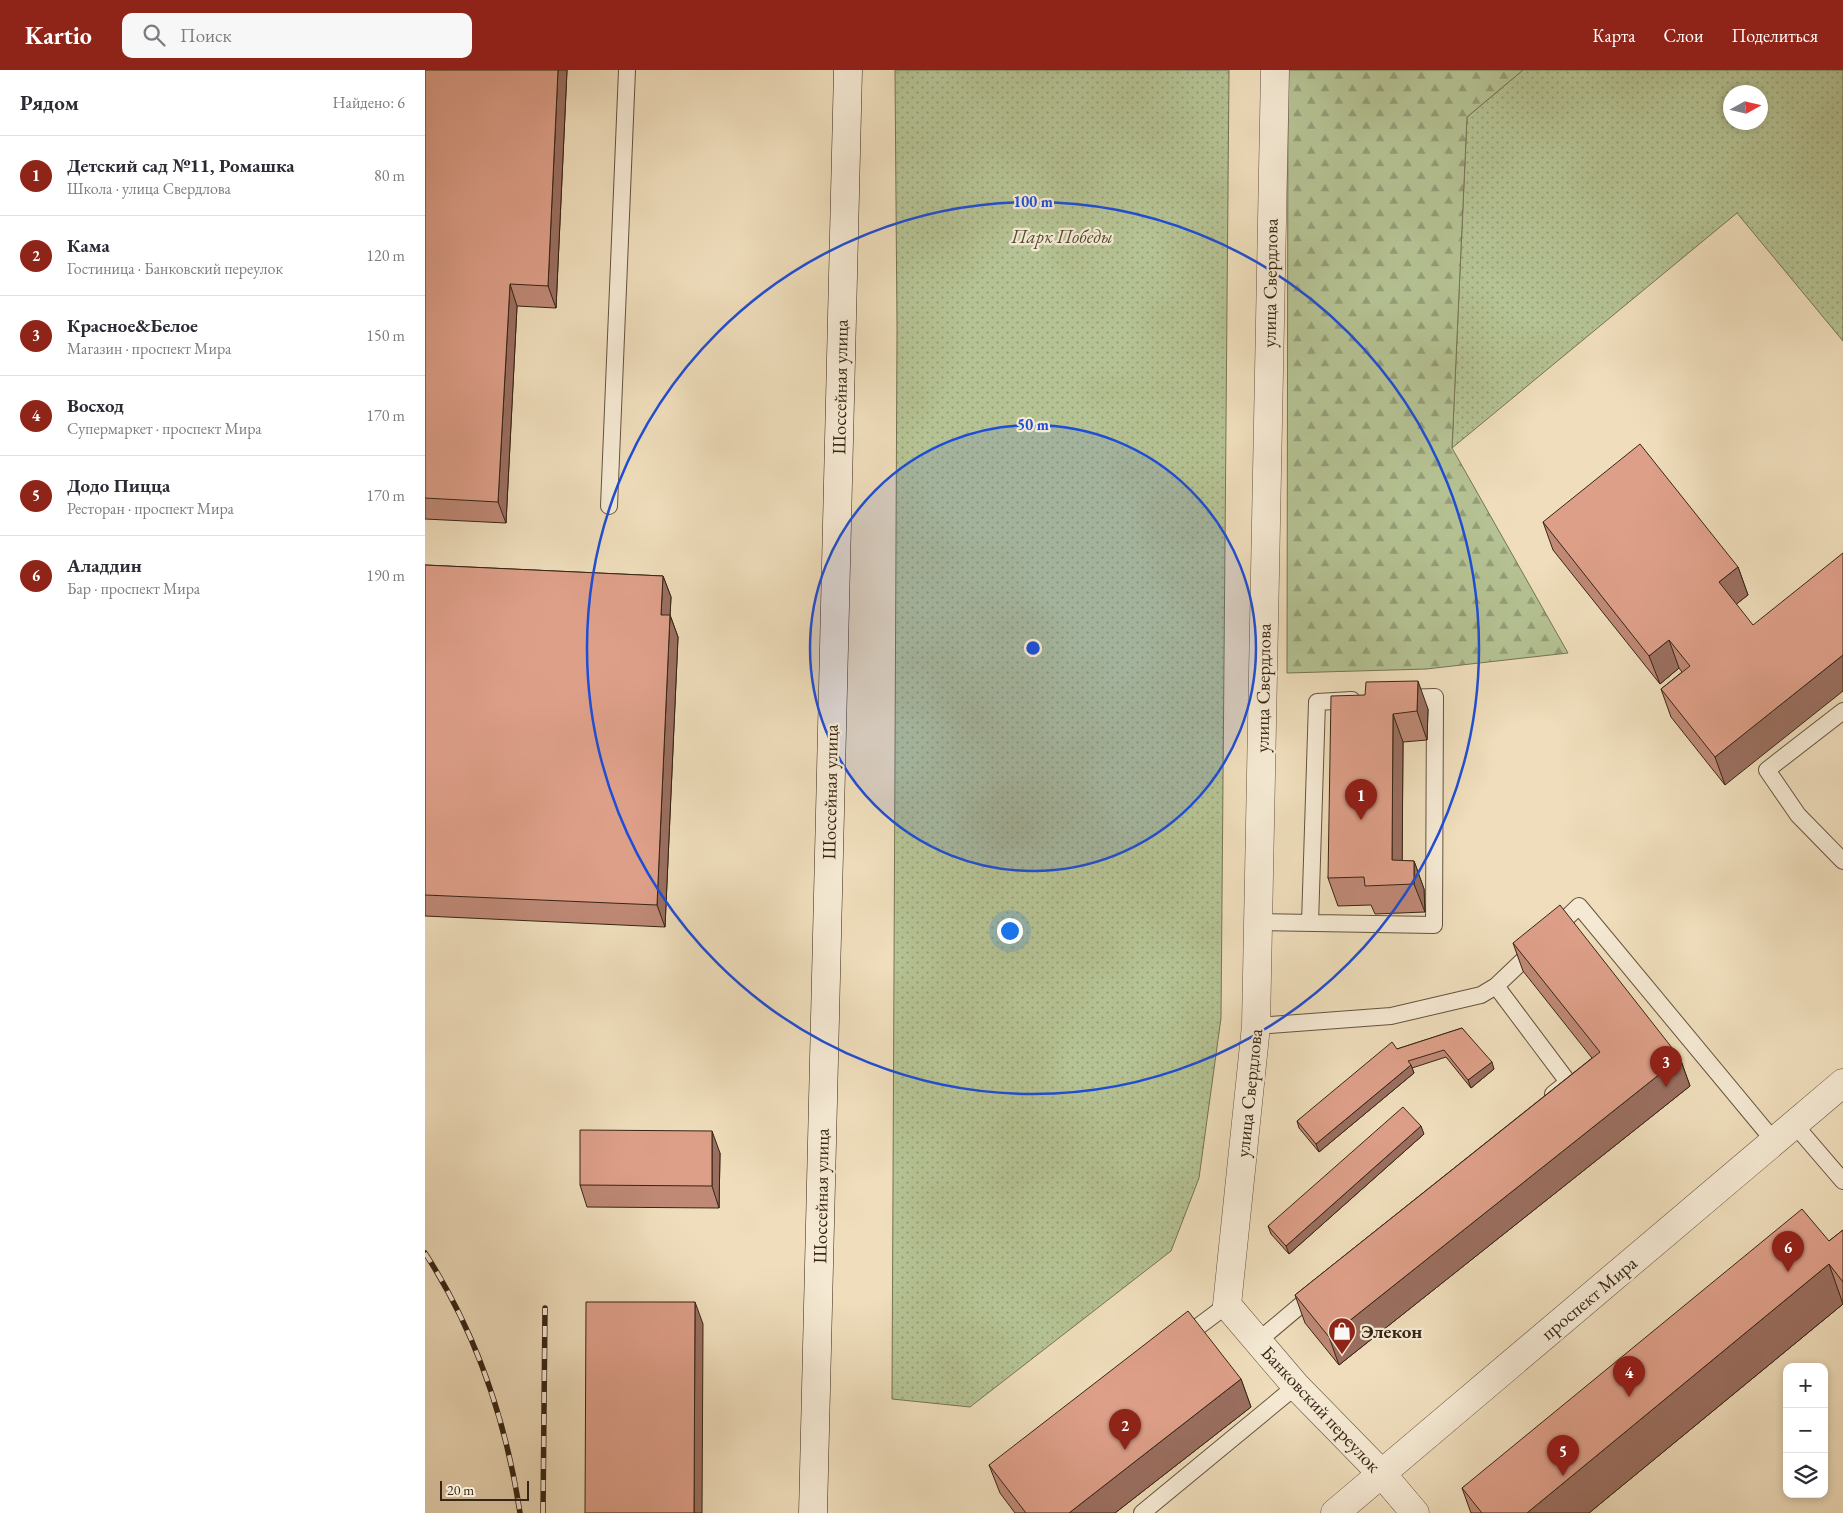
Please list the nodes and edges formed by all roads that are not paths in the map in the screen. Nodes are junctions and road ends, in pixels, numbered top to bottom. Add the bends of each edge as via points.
1 (627, 70) edge
2 (848, 70) edge
3 (1275, 70) edge
4 (609, 506) dead end
5 (1386, 699) edge
6 (1366, 700) edge
7 (1843, 711) edge
8 (1843, 861) edge
9 (1259, 922) junction
10 (1310, 923) junction
11 (1496, 986) junction
12 (1256, 1026) junction
13 (1843, 1083) edge
14 (1545, 1101) edge
15 (1784, 1133) junction
16 (1843, 1181) edge
17 (1326, 1284) edge
18 (1227, 1305) junction
19 (1258, 1341) junction
20 (1173, 1346) edge
21 (1296, 1386) junction
22 (1382, 1474) junction
23 (813, 1513) edge
24 (1142, 1513) edge
25 (1335, 1513) edge
26 (1415, 1513) edge

1 - 4 lane
2 - 23 street, Шоссейная улица
3 - 9 street, улица Свердлова
5 - 10 lane via 1435,697 1435,925
6 - 10 lane via 1317,702
7 - 8 lane via 1767,770 1798,815
9 - 10 lane
9 - 12 street, улица Свердлова
11 - 12 lane via 1481,995 1391,1016
11 - 14 lane via 1567,1082
11 - 15 lane via 1579,906
12 - 18 street, улица Свердлова
13 - 15 street, проспект Мира
15 - 16 lane
15 - 22 street, проспект Мира
17 - 19 lane
18 - 19 street, Банковский переулок
18 - 20 lane
19 - 21 street, Банковский переулок
21 - 22 street, Банковский переулок
21 - 24 lane
22 - 25 street, проспект Мира
22 - 26 street, Банковский переулок

